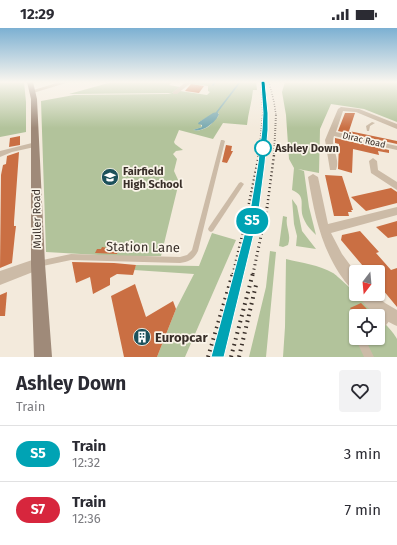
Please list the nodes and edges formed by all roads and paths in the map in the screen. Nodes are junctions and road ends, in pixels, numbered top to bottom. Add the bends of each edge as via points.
1 (33, 97) edge
2 (377, 121) junction
3 (397, 127) edge
4 (368, 130) dead end
5 (331, 133) junction
6 (223, 141) dead end
7 (36, 144) junction
8 (397, 148) edge
9 (0, 154) edge
10 (373, 161) dead end
11 (333, 168) dead end
12 (314, 177) dead end
13 (241, 184) dead end
14 (397, 187) edge
15 (397, 211) edge
16 (211, 229) dead end
17 (324, 230) junction
18 (38, 264) junction
19 (349, 274) edge
20 (0, 278) edge
21 (372, 301) edge
22 (393, 317) edge
23 (363, 345) edge
24 (43, 357) edge
25 (369, 357) edge

1 - 7 main road, Muller Road
2 - 3 street, Dirac Road
2 - 4 lane, Dirac Road via 368,126
2 - 5 street, Dirac Road via 358,110 342,108
5 - 8 street, Dirac Road
5 - 11 street, Dirac Road via 329,142
6 - 18 lane, Station Lane via 192,256 187,259 71,257
7 - 9 street
7 - 18 main road, Muller Road
10 - 14 street, Dirac Road via 374,171
12 - 17 street
13 - 16 lane
15 - 17 street
17 - 19 street via 333,252
18 - 20 street
18 - 24 main road, Muller Road
21 - 22 street
23 - 25 lane

